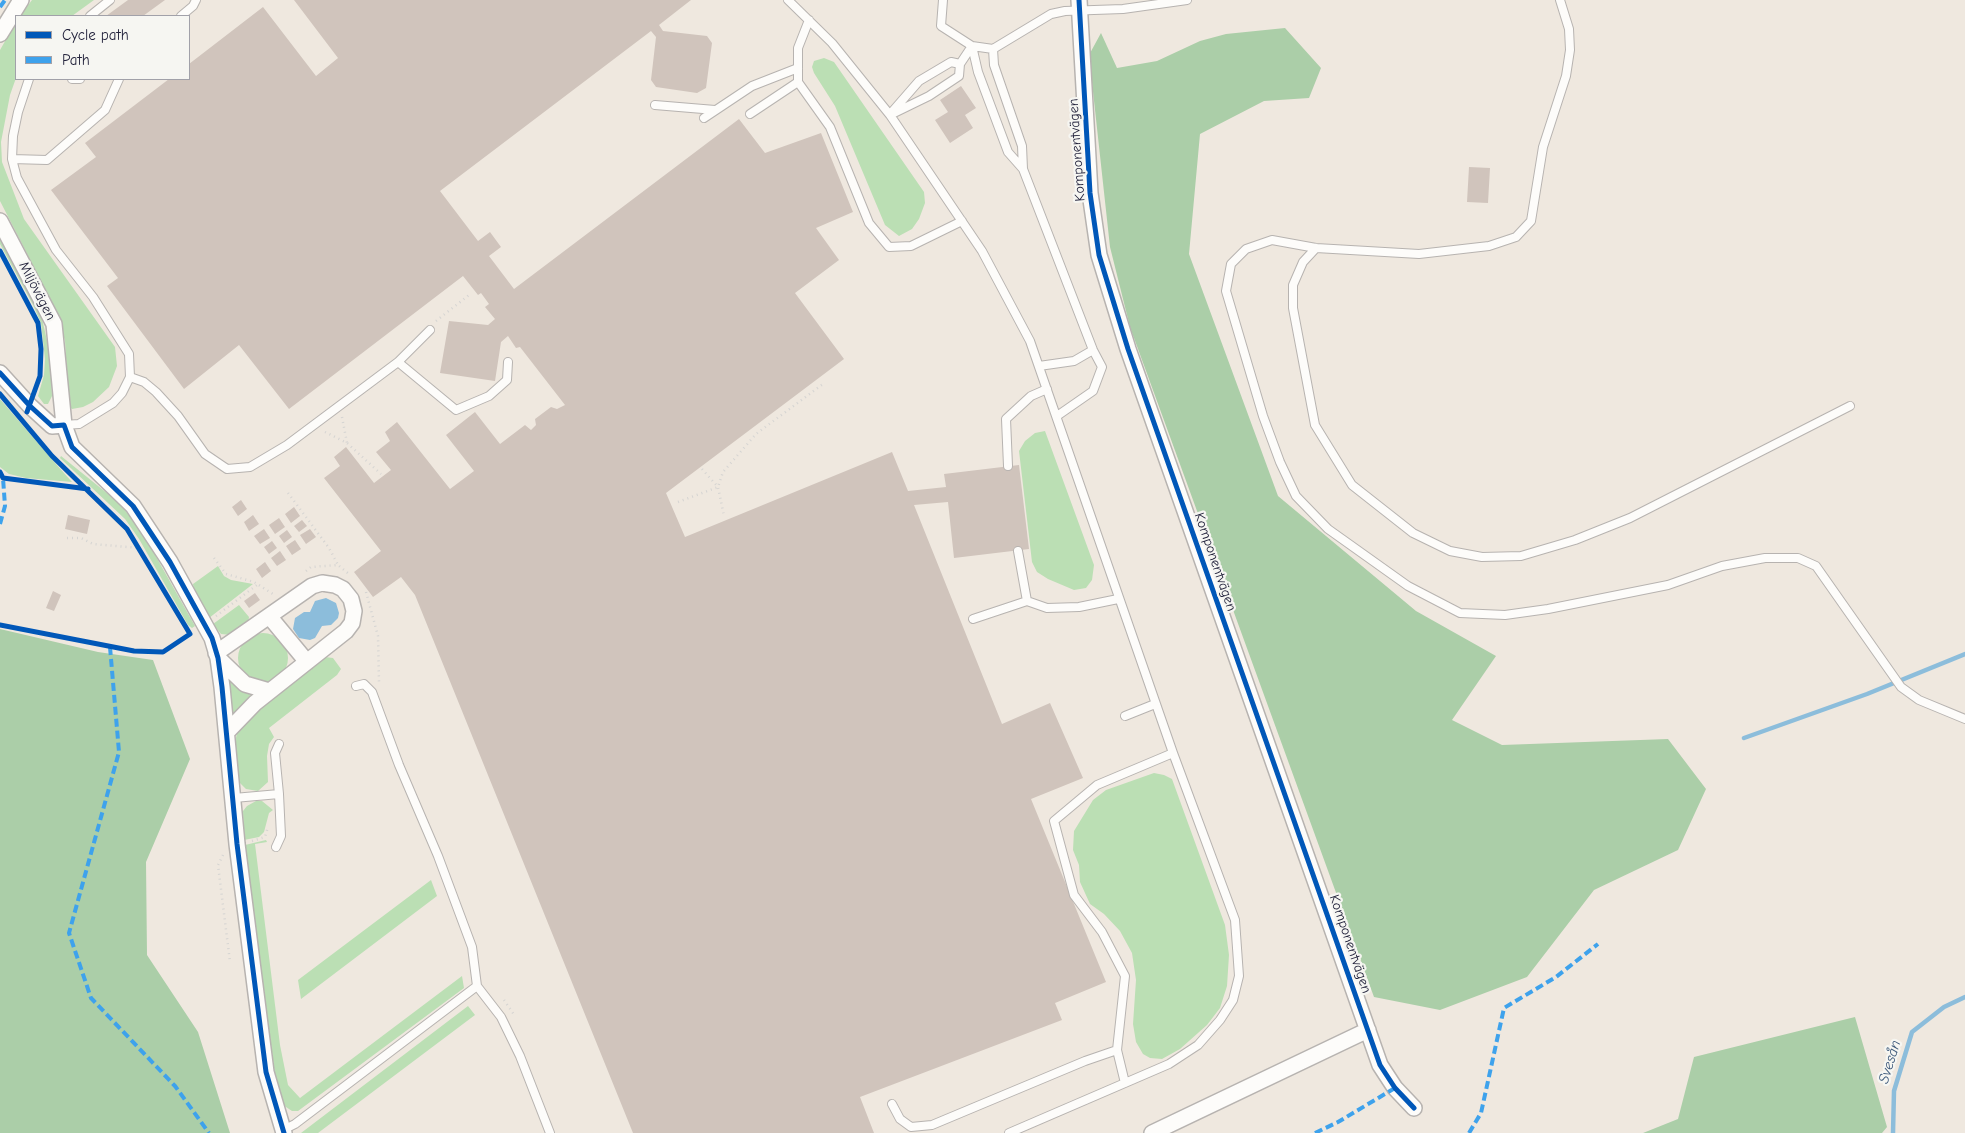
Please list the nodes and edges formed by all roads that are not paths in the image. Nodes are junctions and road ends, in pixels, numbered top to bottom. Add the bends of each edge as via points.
1 (21, 0) edge
2 (110, 0) edge
3 (196, 0) edge
4 (788, 0) edge
5 (942, 0) edge
6 (1187, 0) edge
7 (1560, 0) edge
8 (1162, 2) edge
9 (1079, 5) edge
10 (91, 15) edge
11 (182, 15) edge
12 (808, 20) junction
13 (0, 34) edge
14 (972, 46) junction
15 (993, 49) junction
16 (960, 64) junction
17 (798, 68) junction
18 (29, 80) edge
19 (119, 80) edge
20 (798, 82) junction
21 (656, 106) dead end
22 (715, 110) junction
23 (750, 114) dead end
24 (890, 115) junction
25 (704, 118) dead end
26 (12, 159) junction
27 (1023, 169) junction
28 (962, 221) junction
29 (0, 222) edge
30 (1316, 248) junction
31 (430, 330) road end
32 (1093, 350) junction
33 (398, 362) junction
34 (508, 362) dead end
35 (1039, 366) junction
36 (0, 373) edge
37 (130, 377) junction
38 (1047, 389) junction
39 (1850, 406) dead end
40 (1057, 416) junction
41 (64, 425) junction
42 (1008, 466) dead end
43 (1018, 551) dead end
44 (1118, 599) junction
45 (1027, 601) junction
46 (269, 616) junction
47 (973, 619) dead end
48 (217, 655) junction
49 (307, 662) junction
50 (356, 686) dead end
51 (269, 691) junction
52 (1155, 704) junction
53 (1125, 716) dead end
54 (1965, 719) edge
55 (227, 732) junction
56 (279, 744) dead end
57 (1172, 753) junction
58 (279, 794) junction
59 (234, 798) junction
60 (276, 847) dead end
61 (477, 986) junction
62 (1368, 1030) junction
63 (1117, 1050) junction
64 (1125, 1082) junction
65 (892, 1104) dead end
66 (1414, 1108) dead end
67 (284, 1131) edge
68 (550, 1133) edge
69 (1009, 1133) edge
70 (1152, 1133) edge

1 - 13 street
2 - 10 lane
3 - 11 lane
4 - 12 lane
5 - 14 lane via 941,26
6 - 8 lane
7 - 30 lane via 1569,29 1566,76 1543,148 1531,221 1516,237 1489,246 1419,254
8 - 9 lane via 1099,11
9 - 15 lane via 1051,14
9 - 62 street, Komponentvägen via 1090,193 1099,255 1131,358
12 - 17 lane via 798,48
12 - 24 lane via 832,43
14 - 15 lane
14 - 16 lane
14 - 27 lane via 978,72 1008,152
15 - 27 lane via 994,65 1022,146
16 - 24 lane via 951,62 919,81
16 - 24 lane via 959,76 929,96
17 - 20 lane
17 - 22 lane via 752,86
18 - 26 lane via 18,112
19 - 26 lane via 105,110 47,160
20 - 23 lane
20 - 28 lane via 830,127 870,222 889,247 912,246
21 - 22 lane
22 - 25 lane
24 - 28 lane
26 - 37 lane via 25,196 56,250 93,297 129,354
27 - 32 lane
28 - 35 lane via 986,257 1030,341
29 - 41 street, Miljövägen via 54,324
30 - 39 lane via 1303,262 1293,285 1293,308 1315,425 1352,485 1413,533 1450,551 1482,557 1521,556 1575,540 1630,518
30 - 54 lane via 1272,240 1246,249 1231,264 1226,291 1280,462 1296,496 1328,529 1408,586 1460,613 1513,614 1668,585 1722,566 1765,558 1798,558 1816,566 1901,687 1919,700
31 - 33 lane
32 - 35 lane via 1074,361
32 - 40 lane via 1102,367 1093,391
33 - 34 lane via 456,410 488,396 507,380
33 - 37 lane via 250,467 227,469 205,454 156,392 144,382
35 - 38 lane
36 - 41 street via 52,426
37 - 41 lane via 113,403 79,424
38 - 40 lane
38 - 42 lane via 1031,396 1006,419
40 - 44 lane
41 - 48 street, Miljövägen via 72,447 133,506 150,529 204,625
43 - 45 lane
44 - 45 lane via 1079,607 1047,608
44 - 52 lane
45 - 47 lane
46 - 48 street
46 - 49 street
46 - 49 street via 312,586 322,583 343,589 351,599 352,623
48 - 51 street via 245,684
48 - 55 street
49 - 51 street
50 - 61 lane via 364,684 372,692 472,947
51 - 55 street
52 - 53 lane
52 - 57 lane
55 - 59 street
56 - 58 lane via 275,752
57 - 63 lane via 1097,785 1054,821 1074,895 1102,932 1125,976
57 - 64 lane via 1235,920 1239,976 1232,1000 1198,1045 1169,1064
58 - 59 lane
58 - 60 lane via 281,836
59 - 67 street via 266,1072
61 - 67 lane
61 - 68 lane via 501,1017
62 - 66 street, Komponentvägen via 1380,1065
62 - 70 street
63 - 64 lane
63 - 65 lane via 932,1125 911,1127 900,1119
64 - 69 lane

